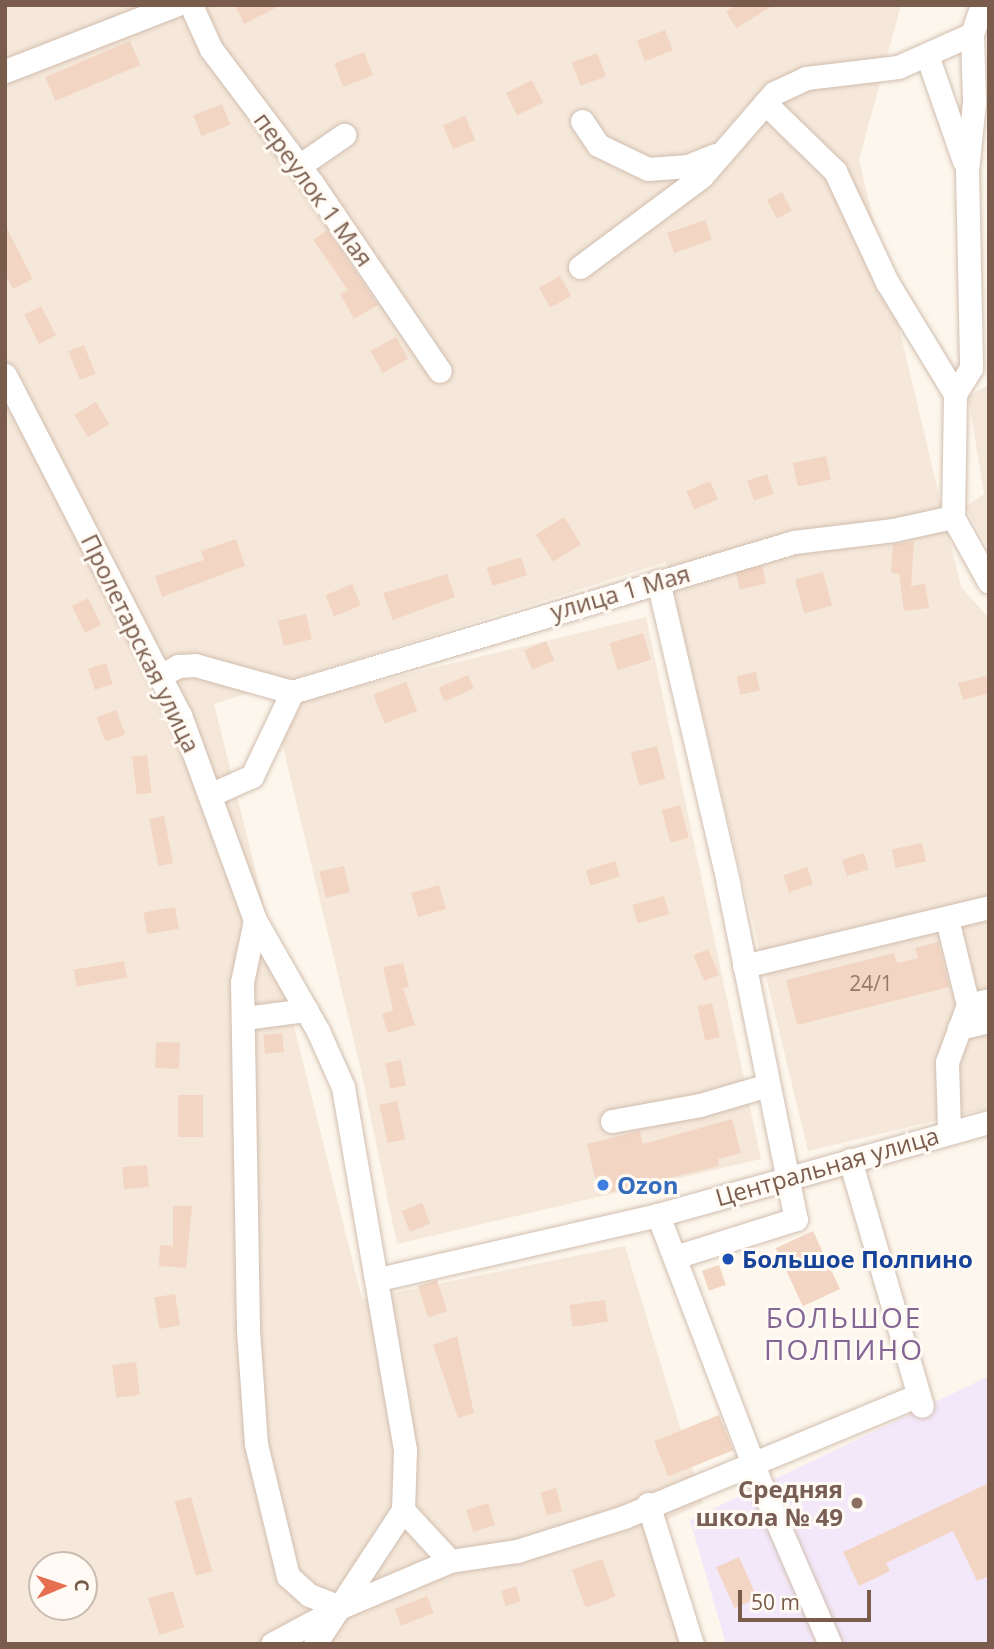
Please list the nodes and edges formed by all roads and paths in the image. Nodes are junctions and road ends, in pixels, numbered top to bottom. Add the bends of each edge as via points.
1 (176, 5) edge
2 (191, 5) edge
3 (982, 5) edge
4 (972, 34) junction
5 (927, 55) junction
6 (5, 71) edge
7 (765, 103) junction
8 (582, 121) dead end
9 (344, 135) dead end
10 (980, 140) edge
11 (723, 152) junction
12 (299, 166) junction
13 (967, 171) junction
14 (969, 256) junction
15 (580, 267) dead end
16 (989, 292) edge
17 (980, 363) edge
18 (440, 372) dead end
19 (8, 387) edge
20 (955, 394) junction
21 (953, 517) junction
22 (658, 581) junction
23 (989, 582) edge
24 (162, 675) junction
25 (292, 692) junction
26 (212, 794) junction
27 (989, 907) edge
28 (947, 919) junction
29 (255, 920) junction
30 (744, 966) junction
31 (978, 1002) edge
32 (306, 1010) junction
33 (245, 1018) junction
34 (989, 1021) edge
35 (959, 1028) junction
36 (768, 1085) junction
37 (612, 1121) dead end
38 (989, 1122) edge
39 (949, 1131) junction
40 (850, 1160) junction
41 (789, 1178) junction
42 (658, 1215) junction
43 (675, 1257) junction
44 (379, 1279) junction
45 (753, 1462) junction
46 (648, 1504) junction
47 (403, 1510) junction
48 (450, 1562) junction
49 (341, 1607) junction
50 (272, 1644) edge
51 (315, 1644) edge
52 (692, 1644) edge
53 (830, 1644) edge

1 - 6 street
2 - 12 street, переулок 1 Мая via 211,49
3 - 4 street
4 - 5 street
4 - 10 street
5 - 7 street via 887,69 806,78
5 - 13 street
7 - 11 street
7 - 20 street via 835,171 887,282
8 - 11 street via 598,145 648,169 688,166
9 - 12 street
10 - 13 street
11 - 15 street via 702,176
12 - 18 street, переулок 1 Мая
13 - 14 street
14 - 16 street
14 - 17 street
17 - 20 street
19 - 24 street, Пролетарская улица
20 - 21 street
21 - 22 street, улица 1 Мая via 893,530 794,541
21 - 23 street
22 - 25 street, улица 1 Мая
22 - 30 street
24 - 25 street via 178,666 195,665
24 - 26 street, Пролетарская улица
25 - 26 street via 252,776
26 - 29 street, Пролетарская улица
27 - 28 street
28 - 30 street
28 - 31 street
29 - 32 street
29 - 33 street via 242,982
30 - 36 street
31 - 35 street
32 - 33 street
32 - 44 street via 343,1087
33 - 49 street via 247,1330 256,1444 288,1576 309,1595
34 - 35 street
35 - 39 street via 947,1062
36 - 37 street via 700,1105
36 - 41 street
38 - 39 street, Центральная улица
39 - 40 street, Центральная улица
40 - 41 street, Центральная улица
40 - 45 street via 920,1401
41 - 42 street, Центральная улица
41 - 43 street via 796,1219
42 - 43 street
42 - 44 street, Центральная улица
43 - 45 street
44 - 47 street via 405,1450
45 - 46 street
45 - 53 street
46 - 48 street via 624,1517 517,1551
46 - 52 street
47 - 48 street
47 - 49 street
48 - 49 street
49 - 50 street
49 - 51 street

